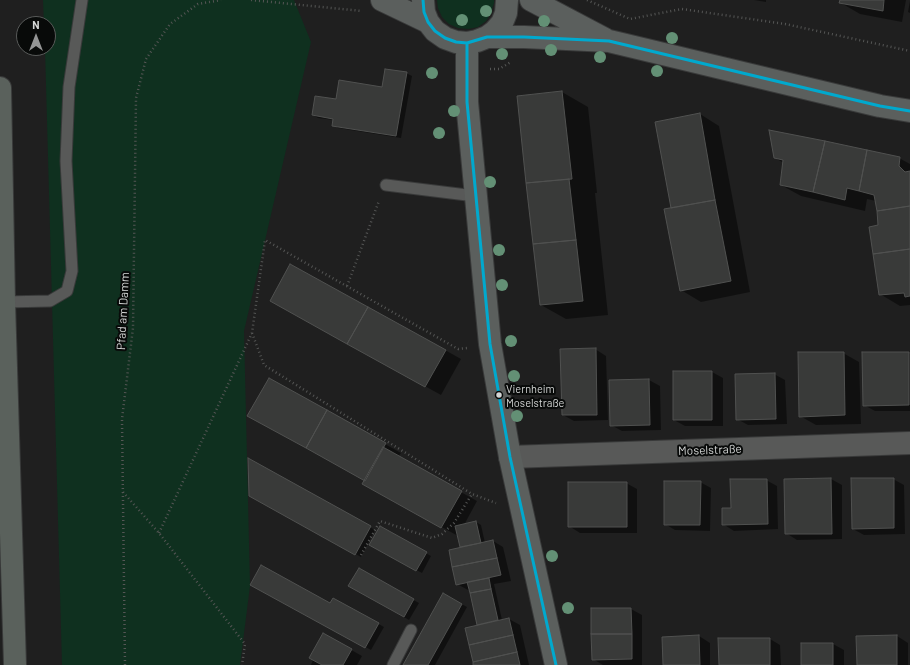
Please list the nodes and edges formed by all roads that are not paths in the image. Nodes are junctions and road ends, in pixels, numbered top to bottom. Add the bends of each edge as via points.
1 (82, 0) edge
2 (423, 0) edge
3 (507, 0) edge
4 (531, 0) edge
5 (374, 6) edge
6 (428, 22) junction
7 (477, 40) junction
8 (609, 41) junction
9 (0, 88) edge
10 (910, 111) edge
11 (386, 185) road end
12 (475, 196) junction
13 (4, 302) junction
14 (910, 443) edge
15 (510, 457) junction
16 (411, 630) dead end
17 (15, 665) edge
18 (393, 665) edge
19 (556, 665) edge

1 - 13 lane via 69,95 66,161 72,271 67,291 50,302
2 - 6 street
3 - 7 street via 502,23 495,31
4 - 8 street
5 - 6 street
6 - 7 street via 445,38 456,42
7 - 8 street via 524,37
7 - 12 street via 467,102
8 - 10 street
9 - 13 highway
11 - 12 lane
12 - 15 street via 490,344
13 - 17 highway
14 - 15 street, Moselstraße
15 - 19 street
16 - 18 lane

